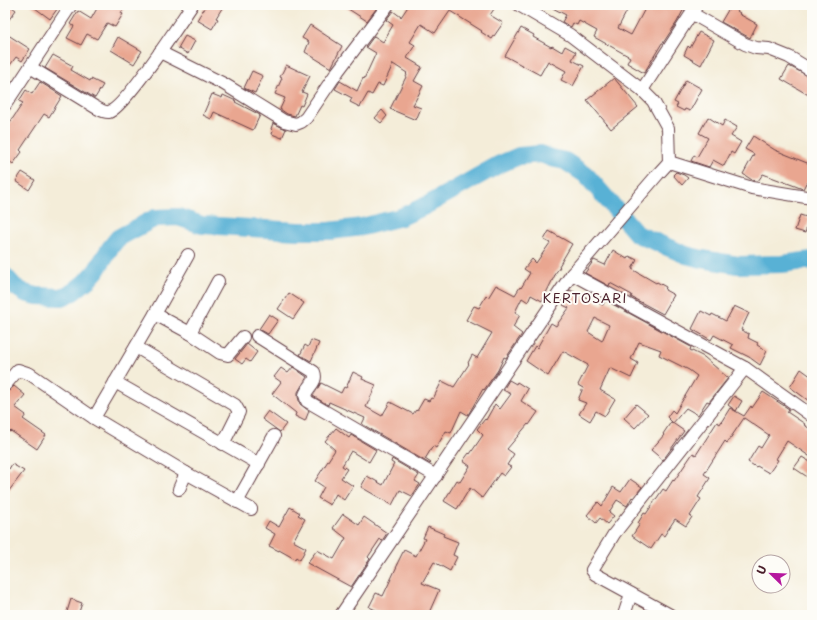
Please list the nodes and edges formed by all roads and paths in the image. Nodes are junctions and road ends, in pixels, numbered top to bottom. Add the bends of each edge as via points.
1 (71, 5) edge
2 (192, 5) edge
3 (388, 5) edge
4 (519, 5) edge
5 (694, 9) edge
6 (160, 52) junction
7 (30, 67) junction
8 (812, 71) edge
9 (642, 90) junction
10 (5, 105) edge
11 (669, 162) junction
12 (812, 198) edge
13 (188, 255) dead end
14 (572, 274) junction
15 (218, 281) dead end
16 (155, 314) junction
17 (190, 333) junction
18 (257, 336) dead end
19 (243, 337) dead end
20 (136, 348) junction
21 (745, 368) junction
22 (115, 382) junction
23 (5, 385) edge
24 (812, 416) edge
25 (94, 418) junction
26 (274, 436) dead end
27 (223, 444) junction
28 (259, 464) junction
29 (186, 473) junction
30 (436, 476) junction
31 (179, 489) dead end
32 (237, 502) junction
33 (251, 510) dead end
34 (631, 594) junction
35 (341, 615) edge
36 (624, 615) edge
37 (670, 615) edge

1 - 7 street
2 - 6 street
3 - 6 street via 306,118 296,124 284,120 224,84
4 - 9 street via 570,35
5 - 8 street via 746,44 769,49
5 - 9 street
6 - 7 street via 122,102 110,112 95,107
7 - 10 street
9 - 11 street via 653,101 668,128
11 - 12 street via 752,188
11 - 14 street
13 - 16 street
14 - 21 street
14 - 30 street
15 - 17 street
16 - 17 street
16 - 20 street
17 - 19 street via 225,355 228,355
18 - 30 street via 314,372 315,380 305,395 307,401
20 - 22 street
20 - 27 street via 236,406 240,412
21 - 24 street
21 - 34 street via 614,534 594,565 592,570 595,574
22 - 25 street
22 - 27 street
23 - 25 street via 18,370 23,371
25 - 29 street
26 - 28 street
27 - 28 street
28 - 32 street
29 - 31 street
29 - 32 street
30 - 35 street
32 - 33 street
34 - 36 street
34 - 37 street

